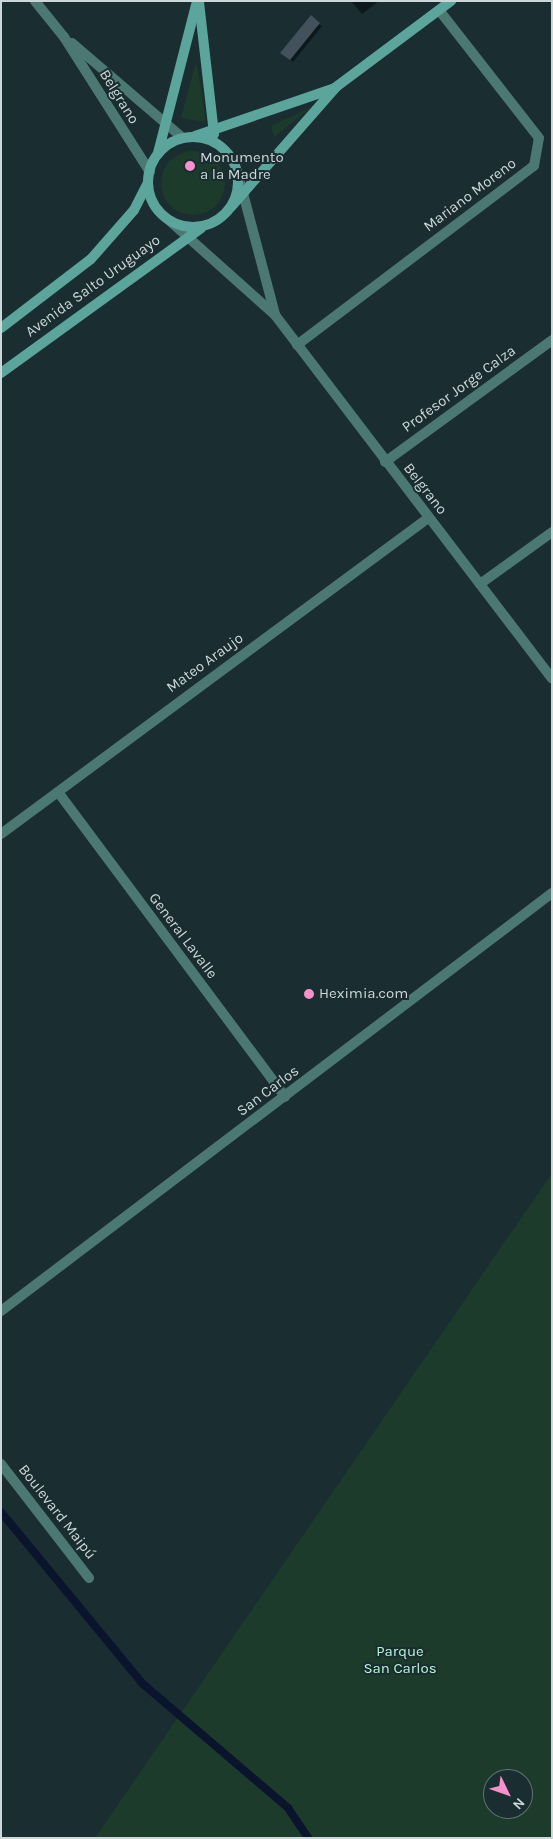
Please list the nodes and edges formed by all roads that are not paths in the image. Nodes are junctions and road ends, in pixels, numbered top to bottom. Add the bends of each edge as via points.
1 (35, 1) edge
2 (198, 1) edge
3 (451, 1) edge
4 (439, 10) junction
5 (64, 37) junction
6 (336, 87) junction
7 (166, 124) junction
8 (213, 128) junction
9 (194, 137) junction
10 (183, 138) junction
11 (216, 143) junction
12 (158, 155) junction
13 (149, 177) junction
14 (238, 178) junction
15 (243, 194) junction
16 (231, 207) junction
17 (171, 222) junction
18 (204, 226) junction
19 (187, 237) junction
20 (275, 315) junction
21 (1, 328) edge
22 (552, 340) edge
23 (297, 345) junction
24 (1, 373) edge
25 (385, 462) junction
26 (428, 518) junction
27 (552, 532) edge
28 (480, 584) junction
29 (552, 679) edge
30 (58, 792) junction
31 (1, 834) edge
32 (552, 893) edge
33 (285, 1097) junction
34 (1, 1311) edge
35 (1, 1464) edge
36 (89, 1578) dead end

1 - 5 street, Belgrano
2 - 7 main road
2 - 8 main road
3 - 4 main road
4 - 6 main road
4 - 23 street, Mariano Moreno via 539,138 534,166
5 - 7 street, Belgrano
5 - 13 street, Belgrano
6 - 8 main road
6 - 15 main road
7 - 10 street, Belgrano
7 - 12 main road
8 - 9 main road
8 - 11 main road
9 - 10 main road
9 - 11 main road
10 - 12 main road
11 - 14 main road via 227,152
12 - 13 main road
13 - 17 main road via 152,200
13 - 21 main road, Avenida Salto Uruguayo via 134,210 91,259
14 - 15 street, Belgrano
14 - 16 main road
15 - 16 main road
15 - 20 street, Belgrano
16 - 18 main road
17 - 18 main road via 181,226
17 - 19 street, Belgrano
18 - 19 main road, Avenida Salto Uruguayo
19 - 20 street, Belgrano
19 - 24 main road, Avenida Salto Uruguayo
20 - 23 street, Belgrano
22 - 25 street, Profesor Jorge Calza
23 - 25 street, Belgrano
25 - 26 street, Belgrano
26 - 28 street, Belgrano
26 - 30 street, Mateo Araujo
27 - 28 street
28 - 29 street, Belgrano
30 - 31 street, Mateo Araujo
30 - 33 street, General Lavalle
32 - 33 street, San Carlos
33 - 34 street, San Carlos
35 - 36 street, Boulevard Maipú

